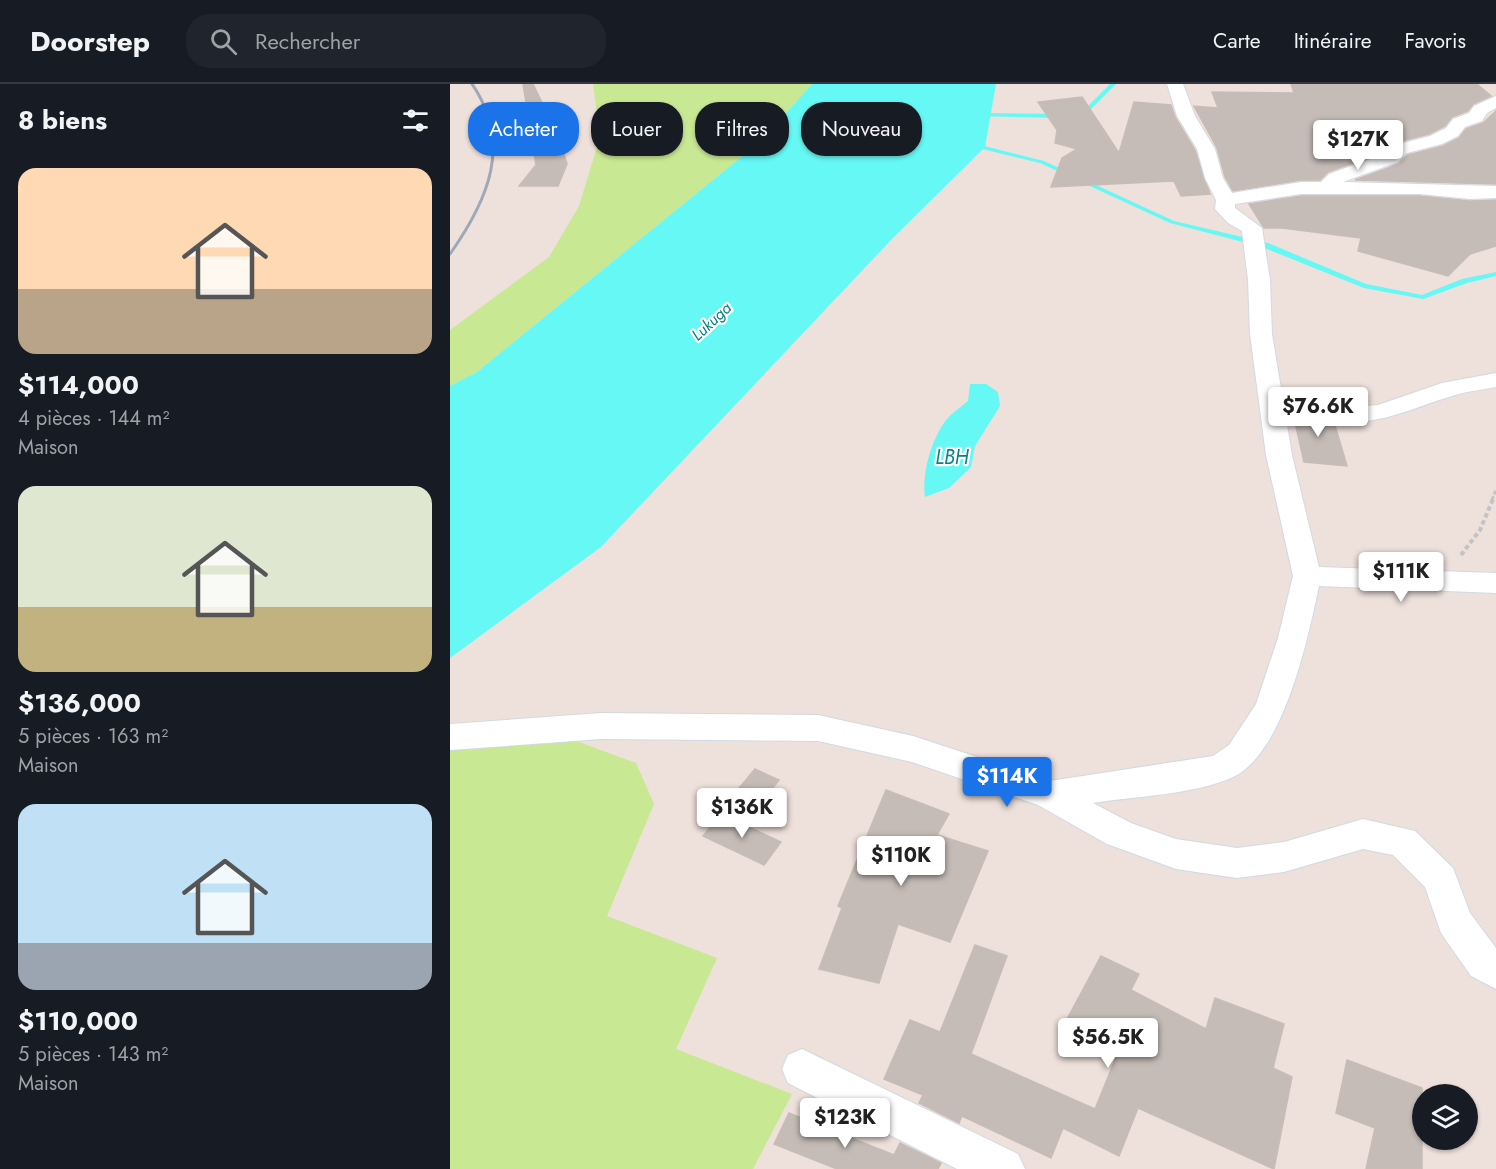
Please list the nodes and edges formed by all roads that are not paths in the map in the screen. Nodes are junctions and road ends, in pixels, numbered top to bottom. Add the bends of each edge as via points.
1 (1175, 84) edge
2 (1496, 101) edge
3 (1324, 190) junction
4 (1496, 192) edge
5 (1226, 200) junction
6 (1496, 380) edge
7 (1337, 414) dead end
8 (1307, 576) junction
9 (1496, 583) edge
10 (450, 737) edge
11 (1050, 795) junction
12 (1496, 970) edge
13 (802, 1069) dead end
14 (1003, 1169) edge

1 - 5 street
2 - 3 street via 1476,117 1459,123 1452,132 1336,178
3 - 4 street via 1420,188
3 - 5 street via 1282,189
5 - 8 street via 1225,209 1252,228 1261,334 1279,455
6 - 7 street via 1451,388 1381,411
8 - 9 street
8 - 11 street via 1271,707 1241,754 1221,766 1188,775
10 - 11 street via 601,726 818,728 914,749
11 - 12 street via 1119,834 1176,854 1237,862 1284,857 1363,834 1403,842 1440,879 1454,921 1485,964
13 - 14 street

